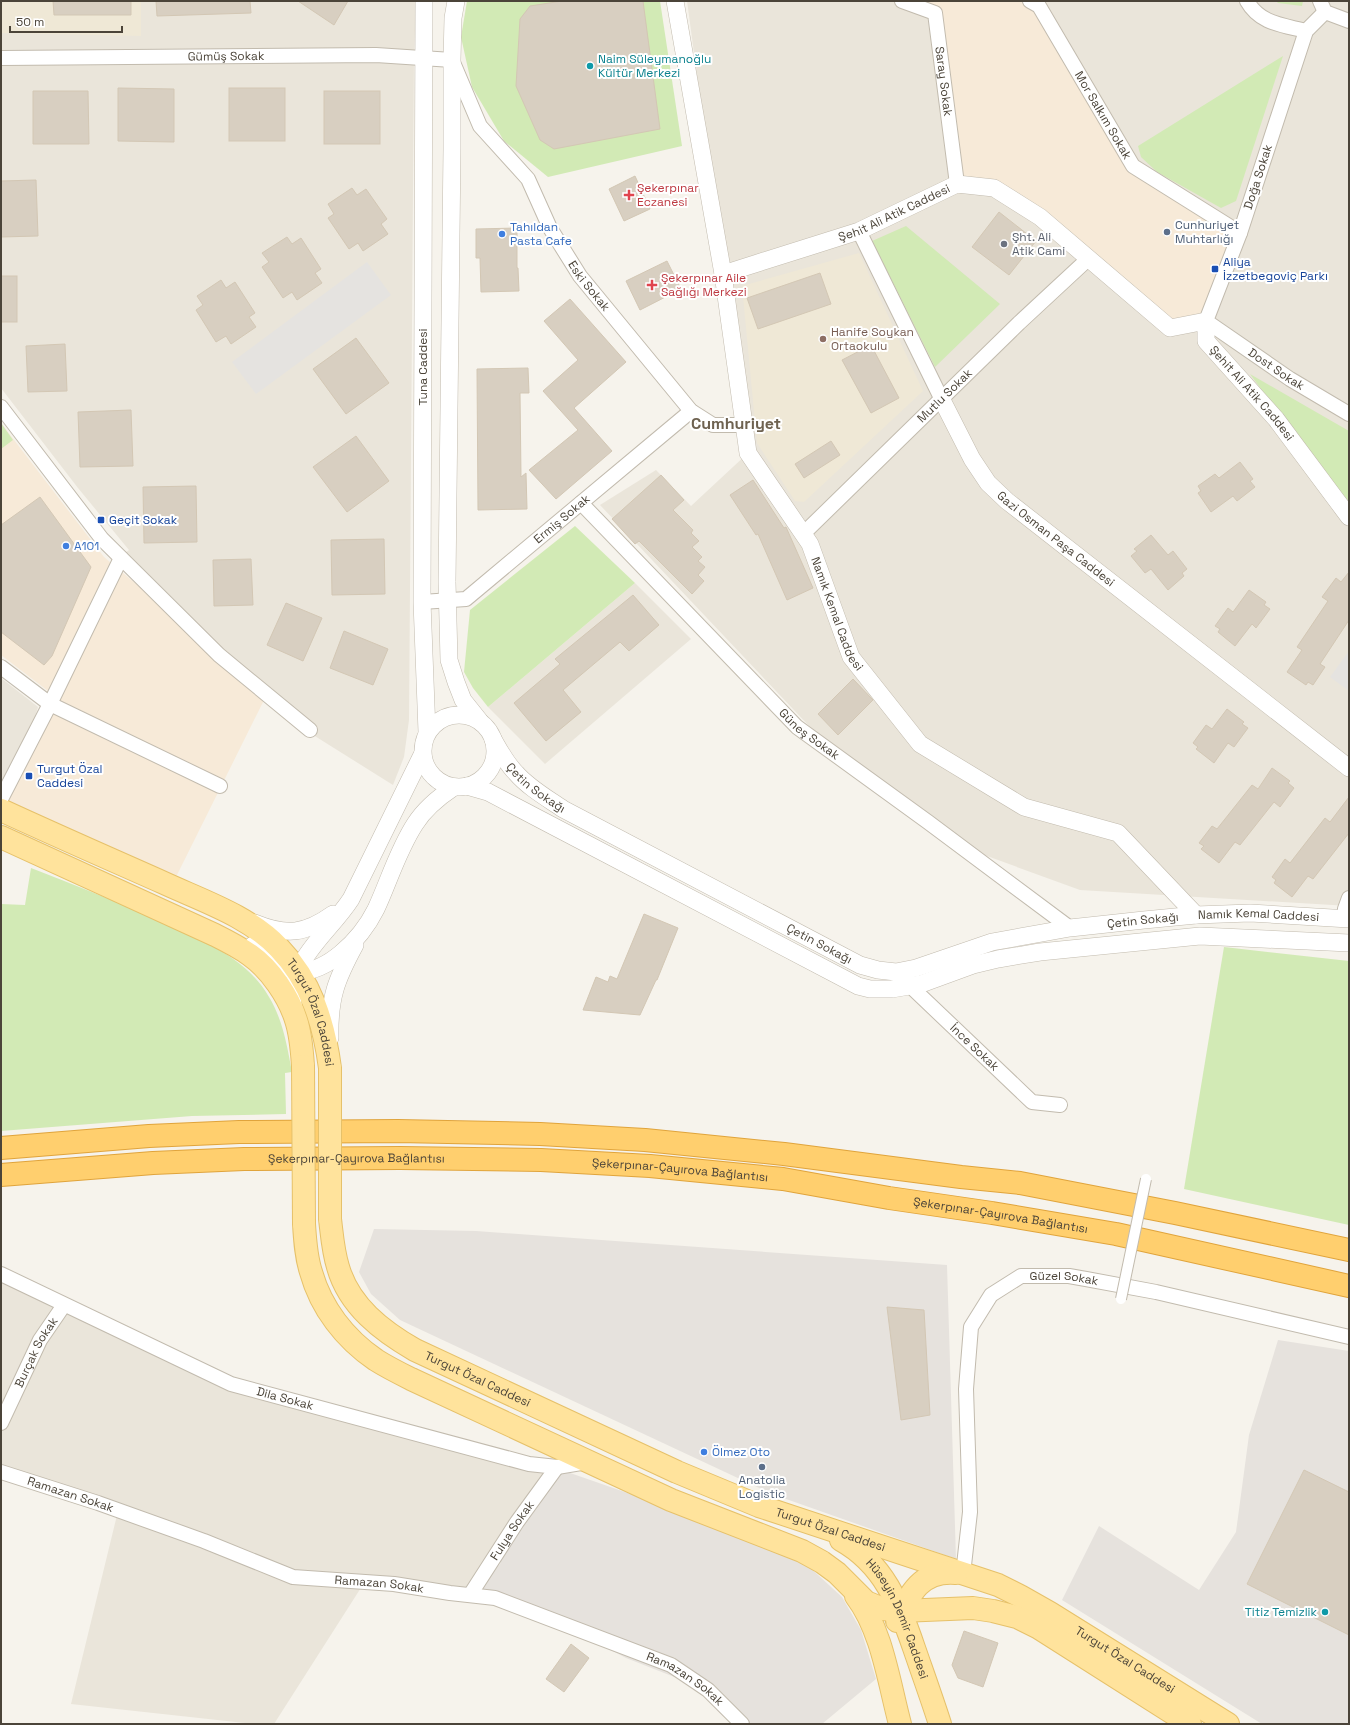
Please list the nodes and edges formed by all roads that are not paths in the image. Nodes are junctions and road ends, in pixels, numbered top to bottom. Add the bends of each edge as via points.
1 (424, 1) edge
2 (456, 1) edge
3 (675, 1) edge
4 (902, 1) edge
5 (1030, 1) edge
6 (1247, 1) edge
7 (1322, 7) edge
8 (1349, 21) edge
9 (1306, 31) junction
10 (1, 58) edge
11 (424, 58) junction
12 (452, 60) junction
13 (957, 184) junction
14 (859, 231) junction
15 (1240, 233) junction
16 (1088, 259) junction
17 (723, 274) junction
18 (1206, 322) junction
19 (942, 400) junction
20 (1, 407) edge
21 (691, 411) junction
22 (1349, 414) edge
23 (744, 425) junction
24 (580, 504) junction
25 (1349, 517) edge
26 (803, 534) junction
27 (121, 558) junction
28 (448, 601) junction
29 (422, 602) junction
30 (1, 667) edge
31 (50, 704) junction
32 (479, 720) junction
33 (310, 730) dead end
34 (427, 732) junction
35 (493, 739) junction
36 (422, 755) junction
37 (1349, 768) edge
38 (220, 786) dead end
39 (460, 787) junction
40 (1, 799) edge
41 (1, 810) edge
42 (1, 837) edge
43 (357, 885) junction
44 (1349, 898) edge
45 (226, 911) junction
46 (1196, 916) junction
47 (1347, 919) edge
48 (369, 921) junction
49 (194, 925) junction
50 (1070, 928) junction
51 (1349, 943) edge
52 (298, 971) junction
53 (896, 972) junction
54 (910, 986) junction
55 (296, 1020) junction
56 (330, 1068) junction
57 (1060, 1105) dead end
58 (1, 1148) edge
59 (1, 1175) edge
60 (1146, 1179) dead end
61 (1349, 1250) edge
62 (1, 1274) edge
63 (1349, 1286) edge
64 (1121, 1299) dead end
65 (64, 1305) junction
66 (1349, 1337) edge
67 (1, 1423) edge
68 (587, 1462) junction
69 (557, 1467) junction
70 (1, 1472) edge
71 (806, 1522) junction
72 (963, 1574) junction
73 (847, 1583) junction
74 (470, 1595) junction
75 (955, 1608) junction
76 (901, 1611) junction
77 (918, 1659) junction
78 (884, 1664) junction
79 (742, 1724) edge
80 (900, 1724) edge
81 (940, 1724) edge
82 (1190, 1724) edge
83 (1228, 1724) edge

1 - 11 street, Tuna Caddesi
2 - 12 street
3 - 17 street, Namık Kemal Caddesi
4 - 13 street, Saray Sokak via 935,13
5 - 15 street, Mor Salkım Sokak via 1039,6 1134,166
6 - 9 street via 1266,21
7 - 8 street
7 - 9 street
9 - 15 street, Doğa Sokak
10 - 11 street, Gümüş Sokak via 353,55
11 - 12 street, Gümüş Sokak
11 - 29 street, Tuna Caddesi
12 - 21 street, Eski Sokak via 480,126 528,179 550,228 580,276
12 - 28 street
13 - 14 street, Şehit Ali Atik Caddesi
13 - 16 street, Şehit Ali Atik Caddesi via 994,188 1040,217
14 - 17 street, Şehit Ali Atik Caddesi
14 - 19 street, Gazi Osman Paşa Caddesi
15 - 18 street, Doğa Sokak
16 - 18 street, Şehit Ali Atik Caddesi via 1170,328
16 - 19 street, Mutlu Sokak
17 - 23 street, Namık Kemal Caddesi
18 - 22 street, Dost Sokak
18 - 25 street, Şehit Ali Atik Caddesi via 1206,341 1276,419
19 - 26 street, Mutlu Sokak
19 - 37 street, Gazi Osman Paşa Caddesi via 972,460 988,483 1006,501
20 - 27 street via 102,539
21 - 23 street, Eski Sokak via 713,425
21 - 24 street, Ermiş Sokak
23 - 26 street, Namık Kemal Caddesi via 748,453
24 - 28 street, Ermiş Sokak via 466,600
24 - 50 street, Güneş Sokak via 797,728
26 - 46 street, Namık Kemal Caddesi via 810,544 851,657 920,744 1024,807 1118,833
27 - 31 street
27 - 33 street via 219,655
28 - 29 street, Ermiş Sokak
28 - 32 street via 449,660 464,700
29 - 34 street, Tuna Caddesi
30 - 31 street
31 - 38 street
31 - 40 street
32 - 34 street via 456,714 435,723
32 - 35 street
34 - 36 street
35 - 39 street via 493,763 487,774 478,782
35 - 53 street, Çetin Sokağı via 516,773 538,793 563,809 860,965
36 - 39 street via 426,767 433,776 443,783
36 - 43 street
39 - 48 street via 439,797 426,808 415,824
39 - 54 street, Namık Kemal Caddesi via 488,792 858,986 881,990
41 - 45 main road, Turgut Özal Caddesi
42 - 49 main road, Turgut Özal Caddesi
43 - 45 street via 334,914 309,929 295,932 280,932
43 - 52 street via 344,910 308,950
44 - 47 street via 1345,909
45 - 52 main road, Turgut Özal Caddesi via 266,936 280,948
46 - 47 street, Namık Kemal Caddesi via 1250,913
46 - 50 street, Çetin Sokağı
48 - 52 street via 334,959 319,968
48 - 56 street via 342,968 333,994 330,1015
49 - 52 street via 238,937 283,968
49 - 55 main road, Turgut Özal Caddesi via 252,956 278,985
50 - 53 street, Çetin Sokağı via 992,942 916,968
51 - 54 street, Namık Kemal Caddesi via 1200,936 1040,952 998,959
52 - 55 street via 293,995
52 - 56 main road, Turgut Özal Caddesi via 307,985 320,1017
53 - 54 street, İnce Sokak
54 - 57 street, İnce Sokak via 1032,1102
55 - 68 main road, Turgut Özal Caddesi, bridge via 303,1066 306,1251 310,1272 329,1314 344,1333 376,1360
56 - 71 main road, Turgut Özal Caddesi, bridge via 332,1246 347,1287 372,1320 390,1336 415,1350 676,1472
58 - 61 highway, Şekerpınar-Çayırova Bağlantısı via 239,1132 398,1131 540,1134 645,1140 1020,1183
59 - 63 highway, Şekerpınar-Çayırova Bağlantısı via 244,1159 541,1160 650,1166 783,1179 1007,1215 1116,1234
60 - 64 street, bridge
62 - 65 street, Dila Sokak
65 - 67 street, Burçak Sokak via 40,1340
65 - 69 street, Dila Sokak via 231,1384 529,1464
66 - 72 street, Güzel Sokak via 1156,1292 1069,1276 1021,1276 991,1295 970,1327 966,1389 970,1512
68 - 69 street, Dila Sokak
68 - 73 main road, Turgut Özal Caddesi via 671,1500 802,1551 822,1562
69 - 74 street, Fulya Sokak via 517,1522
70 - 74 street, Ramazan Sokak via 204,1541 293,1577 394,1584
71 - 72 main road, Turgut Özal Caddesi
71 - 76 main road, Hüseyin Demir Caddesi via 846,1543 870,1563 890,1589
72 - 76 main road via 946,1572 926,1579 909,1594
72 - 83 main road, Turgut Özal Caddesi via 998,1585 1044,1609
73 - 76 main road, Turgut Özal Caddesi via 866,1602 883,1609
73 - 78 main road, Hüseyin Demir Caddesi via 873,1625
74 - 79 street, Ramazan Sokak via 495,1598 672,1665 708,1690
75 - 76 main road, Turgut Özal Caddesi
75 - 77 main road via 935,1613 925,1620 918,1638
75 - 82 main road, Turgut Özal Caddesi via 993,1611 1017,1617 1039,1628
76 - 77 main road, Hüseyin Demir Caddesi
76 - 78 main road via 887,1641
77 - 81 main road, Hüseyin Demir Caddesi
78 - 80 main road, Hüseyin Demir Caddesi

